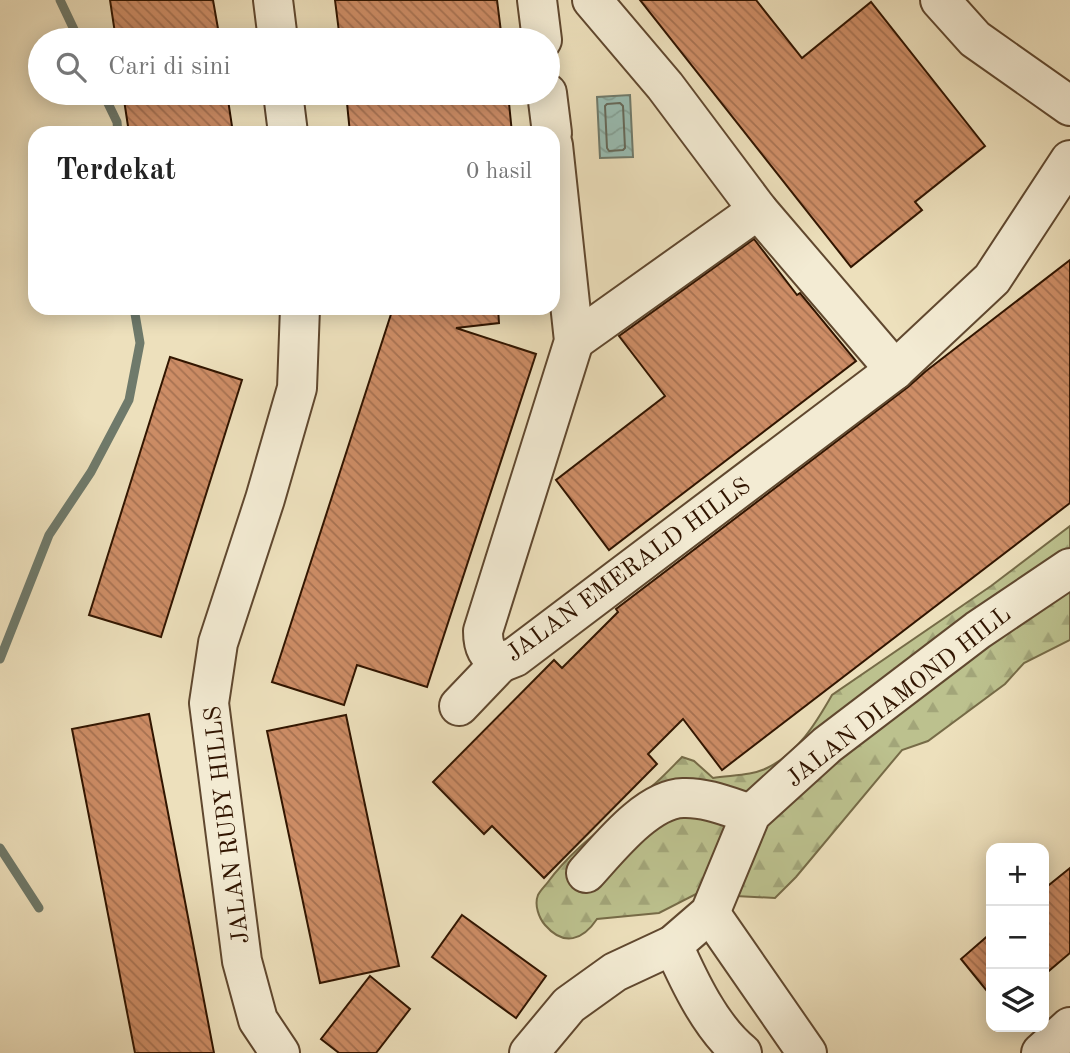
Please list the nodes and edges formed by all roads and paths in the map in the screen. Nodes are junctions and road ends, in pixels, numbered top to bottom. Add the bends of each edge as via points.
1 (274, 0) edge
2 (537, 0) edge
3 (592, 0) edge
4 (940, 0) edge
5 (277, 28) edge
6 (540, 28) edge
7 (285, 105) edge
8 (548, 105) edge
9 (1070, 106) edge
10 (287, 126) edge
11 (551, 126) edge
12 (1070, 160) edge
13 (560, 210) edge
14 (758, 210) junction
15 (300, 315) edge
16 (574, 341) junction
17 (895, 370) junction
18 (1070, 568) edge
19 (500, 663) junction
20 (459, 706) dead end
21 (751, 814) junction
22 (586, 873) dead end
23 (710, 913) junction
24 (673, 945) junction
25 (1070, 1027) edge
26 (279, 1053) edge
27 (529, 1053) edge
28 (742, 1053) edge
29 (807, 1053) edge
30 (1041, 1053) edge

1 - 5 street
2 - 6 street
3 - 14 street via 665,86
4 - 9 street via 975,39
7 - 10 street
8 - 11 street
12 - 17 street, JALAN EMERALD HILLS via 992,279
13 - 16 street, JALAN EMERALD HILLS
14 - 16 street
14 - 17 street
15 - 26 street, JALAN RUBY HILLS via 297,388 218,643 209,703 242,961 258,1020
16 - 19 street, JALAN EMERALD HILLS via 483,631 488,654
17 - 19 street, JALAN EMERALD HILLS via 515,657
18 - 21 street, JALAN DIAMOND HILL via 978,630 827,745
19 - 20 street
21 - 22 street via 680,797 649,810
21 - 23 street, JALAN DIAMOND HILL
23 - 24 street
23 - 29 street
24 - 27 street via 615,972 569,1005
24 - 28 street via 695,994
25 - 30 street

